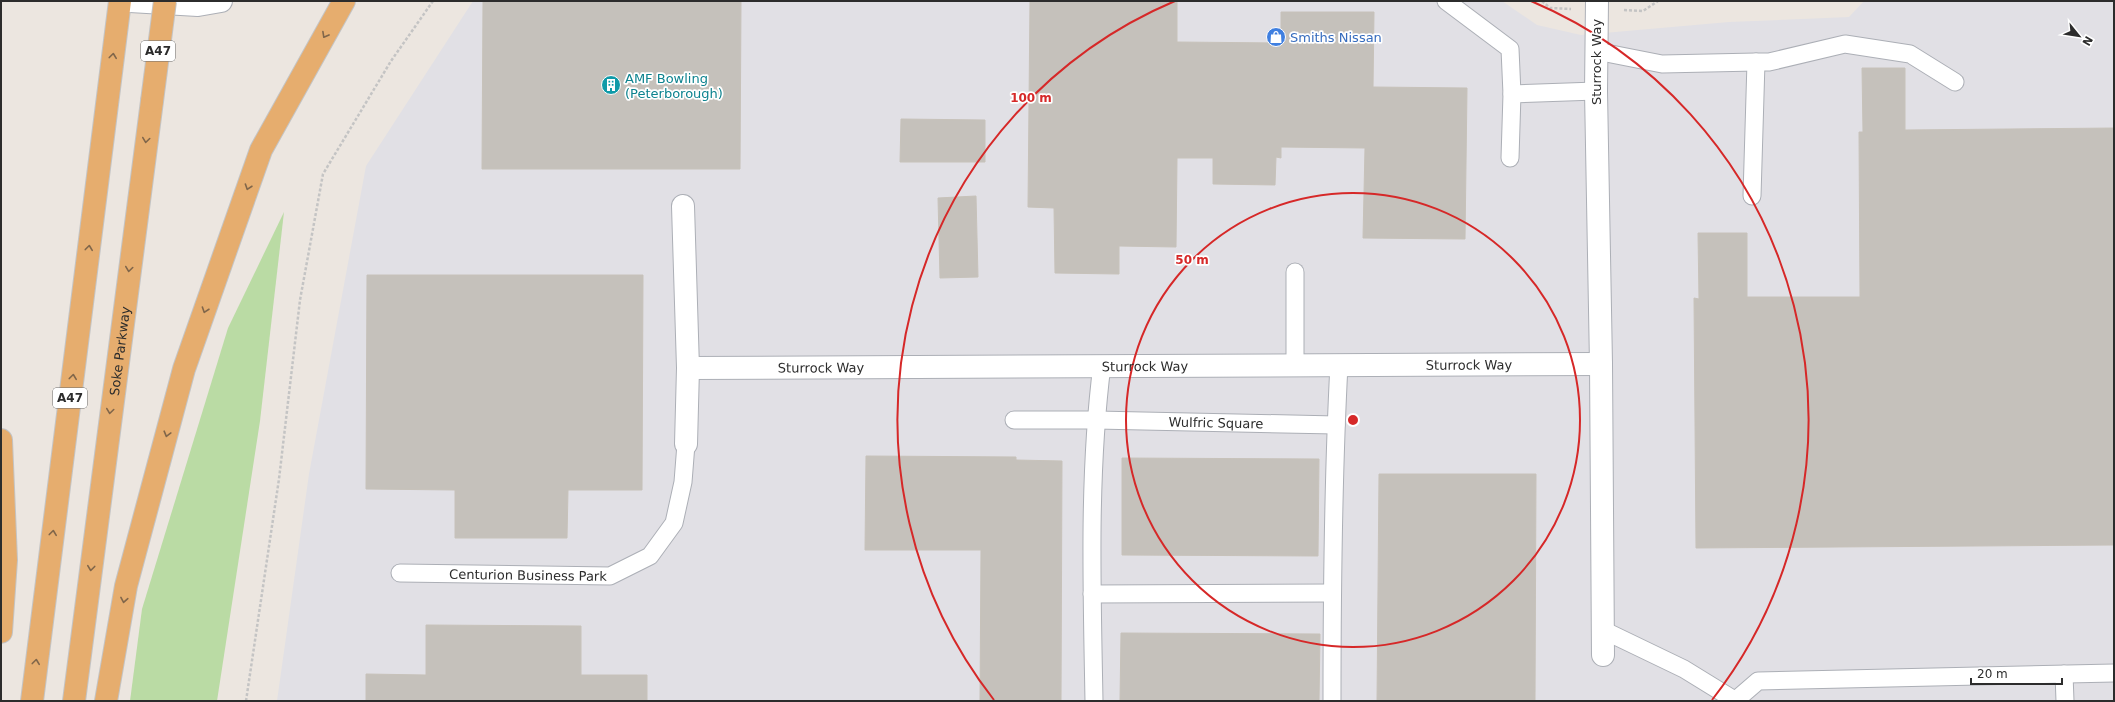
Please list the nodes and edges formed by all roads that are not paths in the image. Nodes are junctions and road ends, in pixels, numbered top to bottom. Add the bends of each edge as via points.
1 (120, 1) edge
2 (130, 1) edge
3 (165, 1) edge
4 (221, 1) edge
5 (344, 1) edge
6 (1446, 1) edge
7 (1597, 1) edge
8 (1596, 51) junction
9 (1756, 62) junction
10 (1955, 82) dead end
11 (1596, 91) junction
12 (1512, 94) junction
13 (1510, 158) dead end
14 (1752, 196) dead end
15 (683, 206) dead end
16 (1295, 272) dead end
17 (1295, 364) junction
18 (1601, 364) junction
19 (1102, 365) junction
20 (1339, 365) junction
21 (688, 368) junction
22 (1014, 420) dead end
23 (1096, 420) junction
24 (1336, 425) junction
25 (1, 440) edge
26 (686, 444) joint
27 (400, 573) dead end
28 (1332, 593) junction
29 (1092, 594) junction
30 (1603, 630) junction
31 (1, 632) edge
32 (1603, 655) dead end
33 (2114, 673) edge
34 (2064, 674) junction
35 (1736, 700) edge
36 (32, 701) edge
37 (74, 701) edge
38 (106, 701) edge
39 (1094, 701) edge
40 (1332, 701) edge
41 (2065, 701) edge

36 -> 1 highway, A47
2 - 4 street via 198,5
3 -> 37 highway, Soke Parkway / A47, bridge
5 -> 38 highway via 261,150 184,369 126,586
6 - 12 lane via 1510,49
7 - 8 street, Sturrock Way
8 - 9 lane via 1662,64
8 - 11 street, Sturrock Way
9 - 10 lane via 1768,62 1845,44 1910,54
9 - 14 lane
11 - 12 lane
11 - 18 street, Sturrock Way
12 - 13 lane
15 - 21 street
16 - 17 lane
17 - 19 street, Sturrock Way
17 - 20 street, Sturrock Way
18 - 20 street, Sturrock Way
18 - 30 street, Sturrock Way
19 - 21 street, Sturrock Way
19 - 23 lane
20 - 24 lane
21 - 26 street
22 - 23 lane, Wulfric Square
23 - 24 lane, Wulfric Square
23 - 29 lane
24 - 28 lane
25 - 31 highway via 6,560
26 - 27 lane, Centurion Business Park via 683,482 674,523 650,556 610,576
28 - 29 lane
28 - 40 lane
29 - 39 lane
30 - 32 street, Sturrock Way
30 - 35 lane via 1684,669
33 - 34 lane
34 - 35 lane via 1758,681
34 - 41 lane

